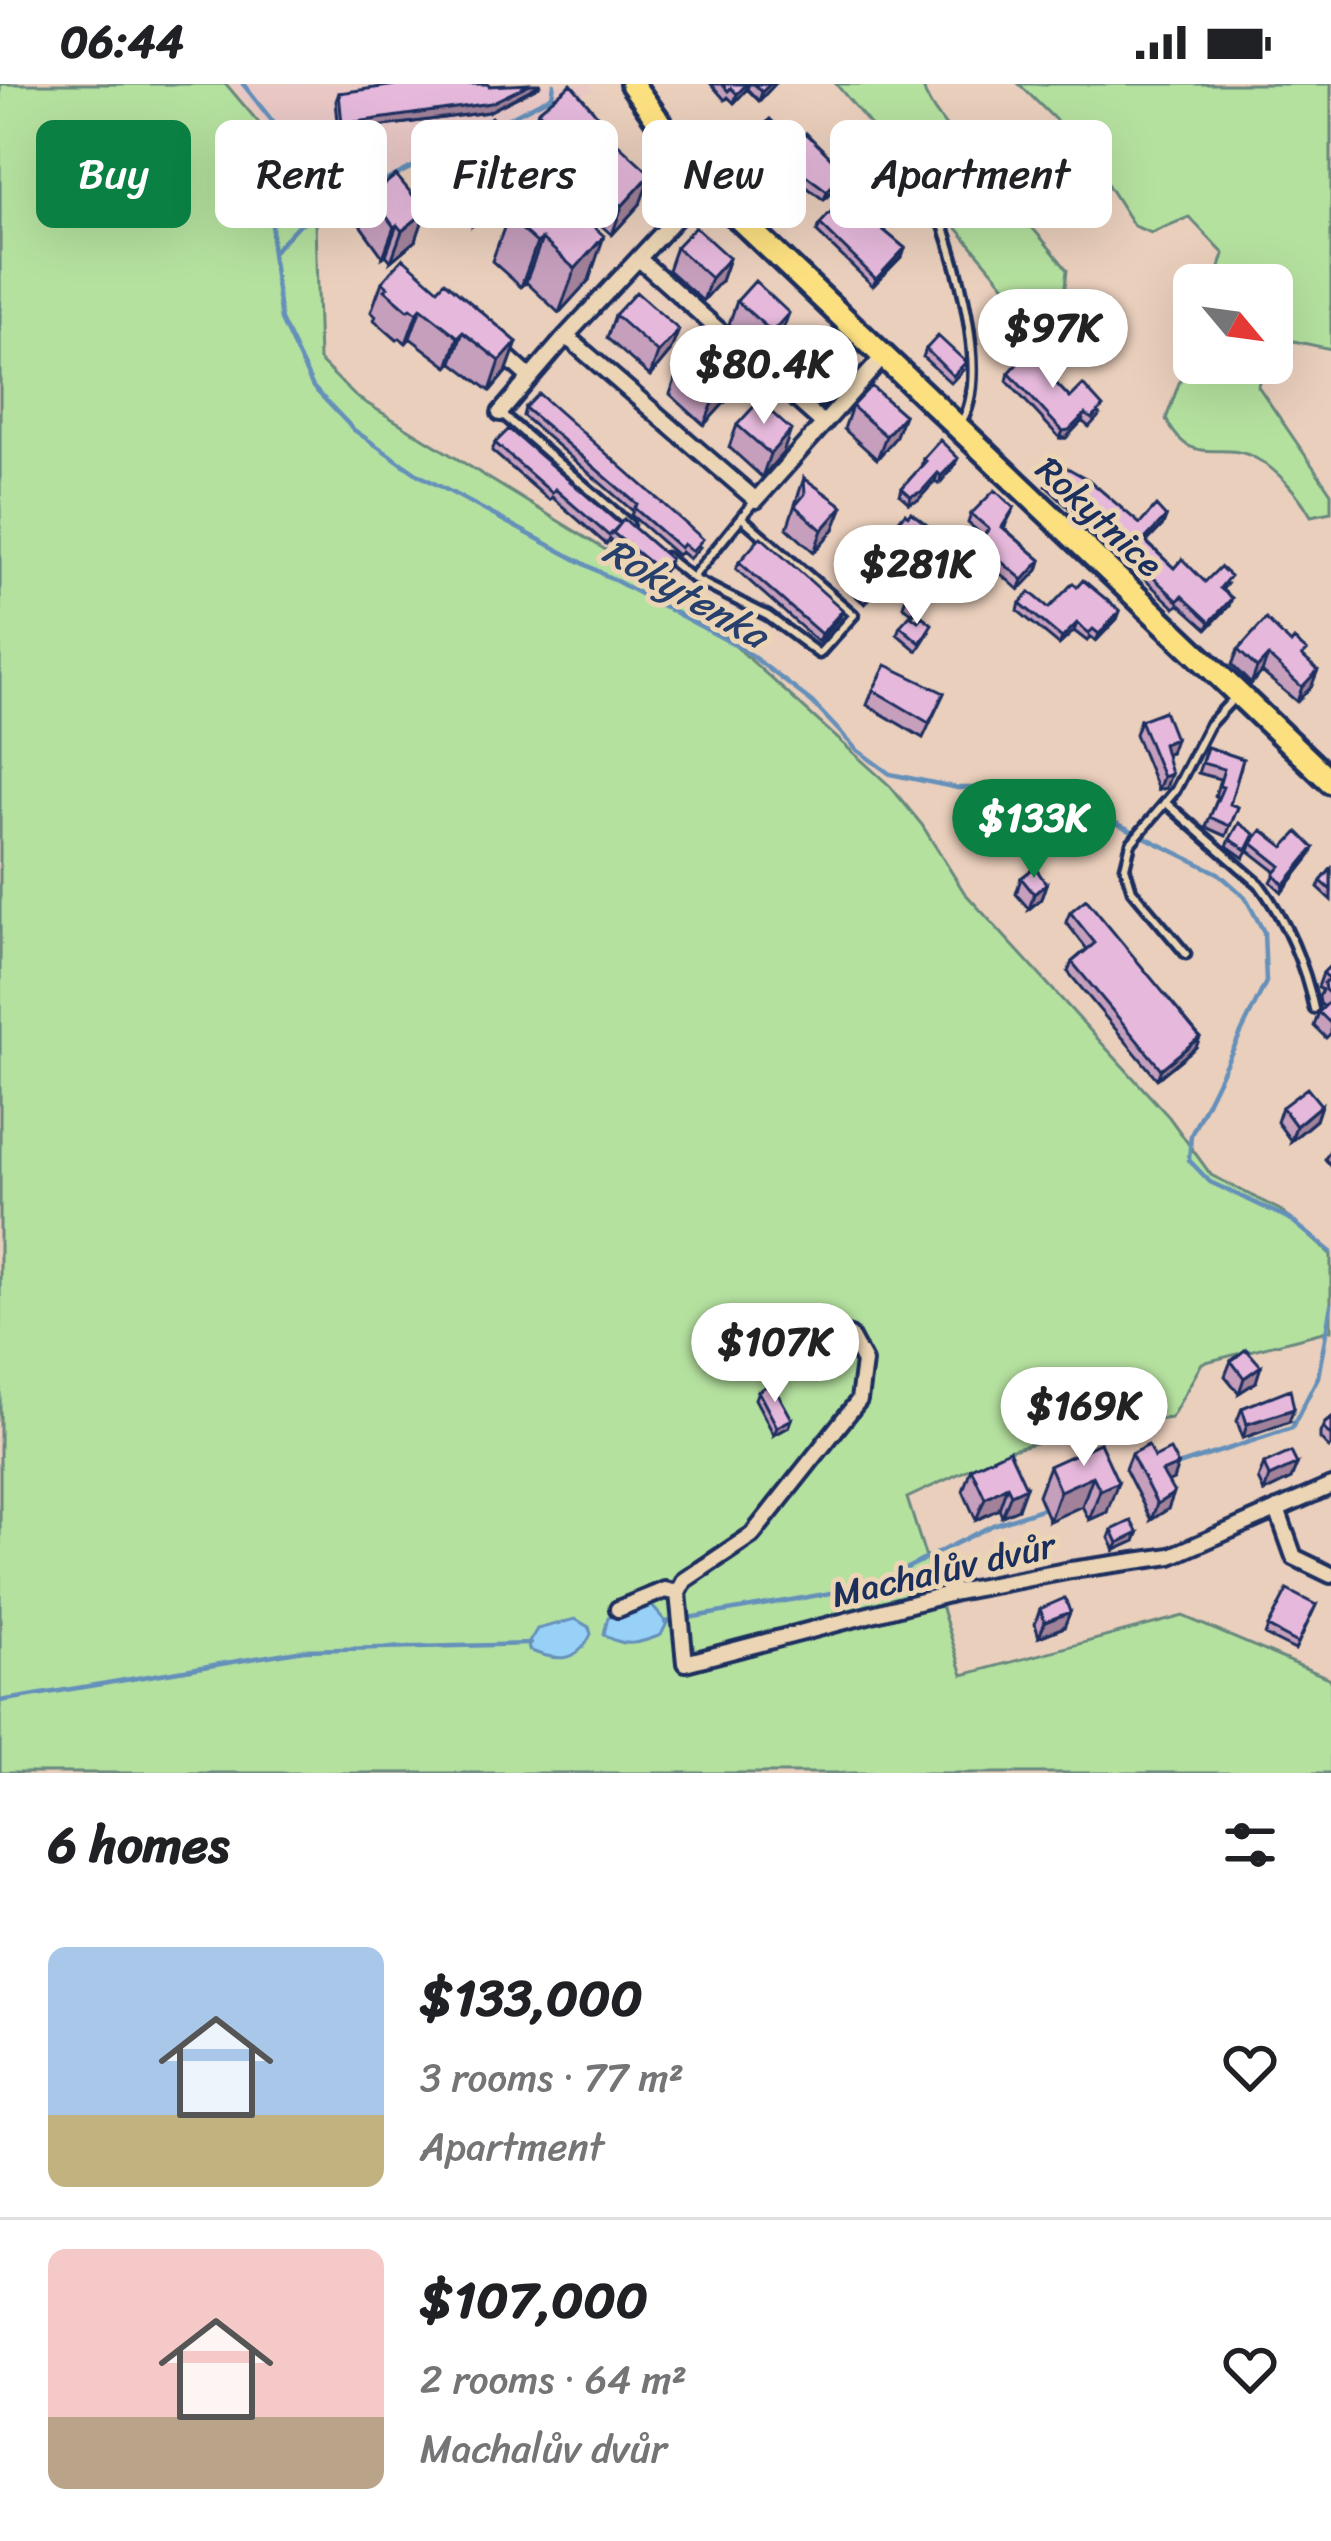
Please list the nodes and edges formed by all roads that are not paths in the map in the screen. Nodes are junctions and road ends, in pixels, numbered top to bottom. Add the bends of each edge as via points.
1 (632, 84) edge
2 (659, 120) edge
3 (667, 228) edge
4 (751, 228) edge
5 (943, 228) edge
6 (639, 259) junction
7 (480, 333) edge
8 (566, 336) junction
9 (883, 357) junction
10 (530, 378) junction
11 (500, 413) joint
12 (824, 424) junction
13 (958, 428) junction
14 (756, 500) junction
15 (742, 518) junction
16 (640, 533) edge
17 (657, 548) edge
18 (692, 578) junction
19 (1239, 694) junction
20 (1331, 782) edge
21 (1165, 802) junction
22 (1186, 954) dead end
23 (1314, 1009) edge
24 (767, 1331) dead end
25 (1331, 1486) edge
26 (1277, 1509) junction
27 (1331, 1575) edge
28 (679, 1593) junction
29 (617, 1609) dead end

1 - 2 main road, Rokytnice
3 - 6 street
4 - 9 main road, Rokytnice
5 - 13 lane via 970,340 969,404
6 - 8 street
6 - 12 street
7 - 10 street
8 - 10 street
8 - 14 street
9 - 12 street
9 - 13 main road, Rokytnice
10 - 11 street
11 - 16 lane
12 - 14 street
13 - 19 main road, Rokytnice
14 - 15 lane
15 - 18 lane
15 - 18 lane via 854,615 819,653
17 - 18 lane
19 - 20 main road, Rokytnice
19 - 21 lane via 1208,725
21 - 22 lane via 1131,843 1126,879
21 - 23 lane via 1269,897 1305,970
24 - 28 street via 806,1323 850,1336 864,1362 859,1400 752,1535 685,1580
25 - 26 street, Machalův dvůr
26 - 27 street via 1294,1557
26 - 28 street, Machalův dvůr via 1171,1556 956,1592 685,1663
28 - 29 street via 664,1590

